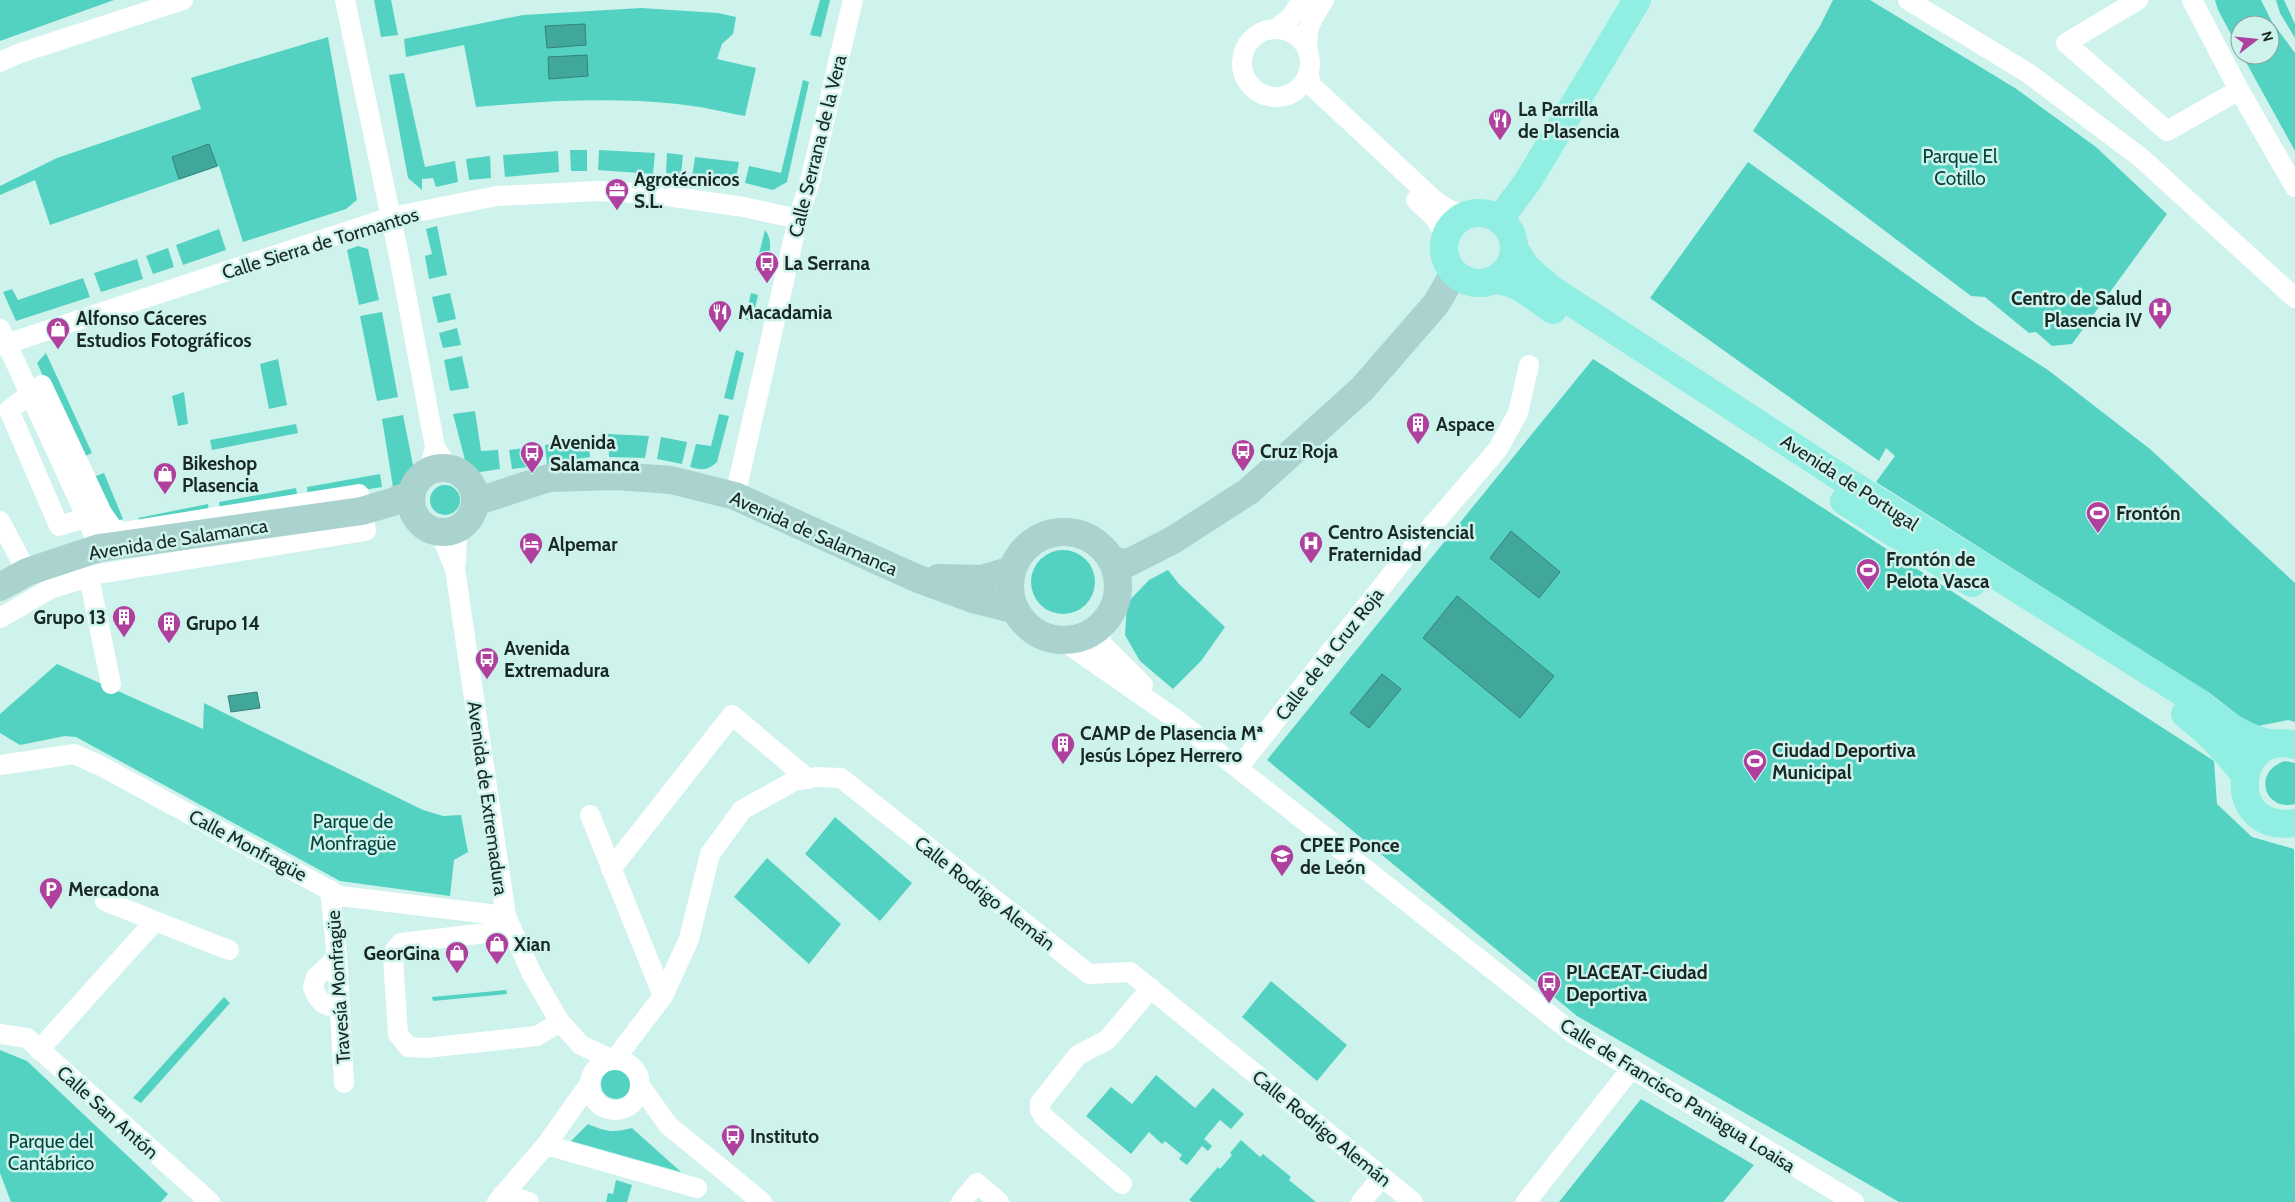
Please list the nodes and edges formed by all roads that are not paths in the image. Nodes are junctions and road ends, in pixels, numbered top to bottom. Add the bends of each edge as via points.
1 (183, 0) edge
2 (345, 0) edge
3 (853, 0) edge
4 (1302, 0) edge
5 (1324, 0) edge
6 (1637, 0) edge
7 (1908, 0) edge
8 (2138, 0) edge
9 (2192, 0) edge
10 (1276, 29) junction
11 (1308, 51) junction
12 (0, 62) edge
13 (1309, 74) junction
14 (2239, 90) junction
15 (1290, 94) junction
16 (2295, 187) edge
17 (1470, 214) junction
18 (391, 217) junction
19 (798, 219) junction
20 (1500, 220) junction
21 (1446, 238) junction
22 (1514, 248) junction
23 (1459, 277) junction
24 (1493, 280) junction
25 (2295, 298) edge
26 (2, 344) edge
27 (1529, 365) dead end
28 (24, 398) junction
29 (437, 462) junction
30 (473, 493) junction
31 (734, 496) junction
32 (412, 503) junction
33 (362, 511) junction
34 (87, 517) junction
35 (0, 520) edge
36 (448, 531) junction
37 (1174, 540) junction
38 (91, 559) junction
39 (1112, 560) junction
40 (1012, 570) junction
41 (26, 572) junction
42 (916, 578) junction
43 (0, 587) edge
44 (1118, 588) junction
45 (1016, 610) junction
46 (0, 618) edge
47 (1098, 628) junction
48 (1062, 640) junction
49 (111, 684) dead end
50 (1177, 720) junction
51 (2285, 745) edge
52 (0, 765) edge
53 (1238, 768) junction
54 (2245, 775) junction
55 (808, 779) junction
56 (590, 815) dead end
57 (2295, 823) edge
58 (611, 869) junction
59 (330, 890) junction
60 (106, 901) dead end
61 (155, 921) junction
62 (508, 922) junction
63 (229, 950) dead end
64 (1151, 988) junction
65 (663, 996) junction
66 (560, 1022) junction
67 (0, 1034) edge
68 (581, 1045) junction
69 (40, 1050) junction
70 (619, 1061) junction
71 (1631, 1069) junction
72 (590, 1080) junction
73 (344, 1083) dead end
74 (641, 1087) junction
75 (600, 1105) junction
76 (626, 1108) junction
77 (570, 1114) junction
78 (668, 1125) junction
79 (546, 1145) junction
80 (1382, 1177) junction
81 (1122, 1184) dead end
82 (697, 1188) dead end
83 (500, 1198) edge
84 (210, 1202) edge
85 (529, 1202) edge
86 (762, 1202) edge
87 (961, 1202) edge
88 (999, 1202) edge
89 (1361, 1202) edge
90 (1413, 1202) edge
91 (1526, 1202) edge
92 (1854, 1202) edge

1 - 12 street
2 - 18 street
3 - 19 street, Calle Serrana de la Vera via 810,182
4 - 10 street via 1291,17
5 - 11 street via 1308,26
6 - 20 main road via 1528,181
7 - 25 street via 2028,73 2140,157
8 - 14 street via 2066,43 2167,131
9 - 14 street
10 - 11 street via 1294,33
10 - 15 street via 1260,32 1251,39 1245,48 1242,70 1261,94 1270,97
11 - 13 street
13 - 15 street via 1298,90
13 - 17 street via 1312,85 1433,199 1446,209
14 - 16 street
15 - 21 street via 1302,96 1322,113 1435,218
17 - 20 main road via 1480,213
17 - 21 main road via 1452,226
18 - 19 street, Calle Sierra de Tormantos via 497,196 600,192 653,194 753,208
18 - 26 street, Calle Sierra de Tormantos
18 - 29 street
19 - 31 street, Calle Serrana de la Vera
20 - 22 main road via 1510,232
21 - 23 main road via 1444,255
22 - 24 main road via 1508,269
22 - 51 main road, Avenida de Portugal via 1526,267 1551,288 1837,475 2196,701 2238,733 2260,742
23 - 24 main road via 1476,284
23 - 37 main road via 1362,389 1256,485
24 - 54 main road, Avenida de Portugal via 1515,285 1897,537 2172,705 2202,727 2227,751
26 - 28 street
27 - 53 street, Calle de la Cruz Roja via 1518,413 1498,450 1411,550
28 - 34 street via 42,384
28 - 34 street via 9,410 59,526
29 - 30 main road via 457,471
29 - 32 main road via 415,484
30 - 31 main road, Avenida de Salamanca via 549,478 616,476 671,480
30 - 36 main road via 470,518
31 - 42 main road, Avenida de Salamanca
32 - 33 main road, Avenida de Salamanca via 392,502
32 - 36 main road via 424,526
33 - 34 street via 359,494 123,532
33 - 38 main road, Avenida de Salamanca
34 - 38 street
35 - 41 street
36 - 62 street, Avenida de Extremadura
37 - 39 main road via 1128,563
37 - 44 main road
38 - 41 main road, Avenida de Salamanca
38 - 46 street via 50,590
38 - 49 street
39 - 40 main road via 1087,537 1071,532 1056,533 1029,545
39 - 44 main road
40 - 42 main road, Avenida de Salamanca via 982,579
40 - 45 main road via 1011,590
41 - 43 main road, Avenida de Salamanca
42 - 45 main road, Avenida de Salamanca via 976,600
44 - 47 main road via 1109,616
45 - 48 main road via 1035,631 1048,638
47 - 48 main road via 1088,635
47 - 50 street via 1102,644
48 - 50 street
50 - 53 street, Calle de Francisco Paniagua Loaisa
51 - 54 main road via 2262,749 2252,758
52 - 59 street, Calle Monfragüe via 74,754
53 - 71 street, Calle de Francisco Paniagua Loaisa via 1574,1034
54 - 57 main road via 2245,795 2260,816 2284,825
55 - 58 street via 732,716
55 - 64 street, Calle Rodrigo Alemán via 816,776 841,778 1089,974 1130,972
55 - 65 street, Calle Rodrigo Alemán via 794,781 742,810 710,854 689,939
56 - 58 street
58 - 65 street
59 - 62 street, Calle Monfragüe via 340,896
59 - 73 street, Travesía Monfragüe
60 - 61 street
61 - 63 street
61 - 69 street
62 - 66 street, Avenida de Extremadura via 532,974
62 - 66 street via 486,933 401,943 393,958 398,1034 402,1042 408,1047 426,1048 537,1036
64 - 80 street, Calle Rodrigo Alemán
64 - 81 street via 1107,1040 1078,1055 1040,1103 1044,1117
65 - 70 street, Calle Rodrigo Alemán
66 - 68 street, Avenida de Extremadura
67 - 69 street, Calle San Antón via 27,1038
68 - 70 street, Avenida de Extremadura
68 - 72 street, Avenida de Extremadura
69 - 84 street, Calle San Antón
70 - 72 street via 596,1068
70 - 74 street via 639,1074
71 - 91 street
71 - 92 street, Calle de Francisco Paniagua Loaisa
72 - 75 street via 590,1092
72 - 77 street
74 - 76 street via 637,1099
74 - 78 street
75 - 76 street via 616,1110
75 - 77 street
76 - 78 street
77 - 79 street
78 - 86 street
79 - 82 street
79 - 83 street
80 - 89 street
80 - 90 street, Calle Rodrigo Alemán
83 - 85 street
87 - 88 street via 978,1184

